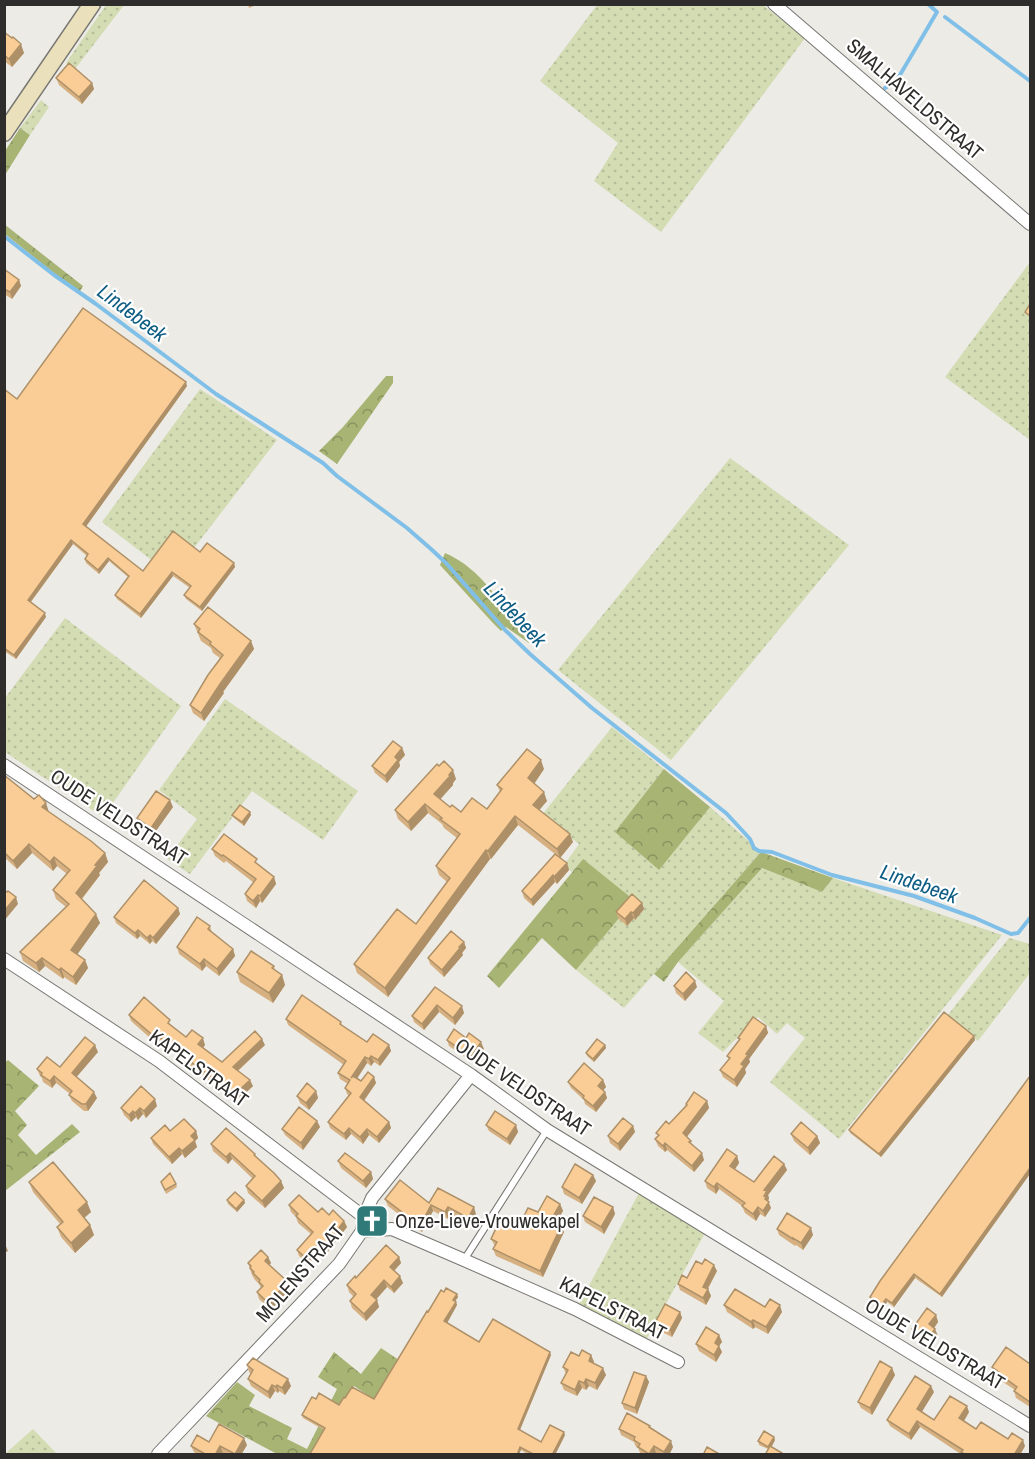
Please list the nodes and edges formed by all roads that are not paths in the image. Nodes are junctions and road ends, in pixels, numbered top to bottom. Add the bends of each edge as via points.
1 (92, 4) edge
2 (774, 4) edge
3 (4, 133) edge
4 (1030, 224) edge
5 (4, 765) edge
6 (4, 958) edge
7 (471, 1075) junction
8 (547, 1130) junction
9 (364, 1217) junction
10 (362, 1231) junction
11 (464, 1260) junction
12 (678, 1362) dead end
13 (1030, 1426) edge
14 (158, 1455) edge

1 - 3 main road
2 - 4 street, SMALHAVELDSTRAAT
5 - 7 street, OUDE VELDSTRAAT
6 - 9 street, KAPELSTRAAT via 159,1061
7 - 8 street, OUDE VELDSTRAAT
7 - 9 street, MOLENSTRAAT via 372,1198
8 - 11 lane
8 - 13 street, OUDE VELDSTRAAT
9 - 10 street, MOLENSTRAAT
10 - 11 street, KAPELSTRAAT via 392,1229
10 - 14 street, MOLENSTRAAT via 339,1264
11 - 12 street, KAPELSTRAAT via 574,1309

